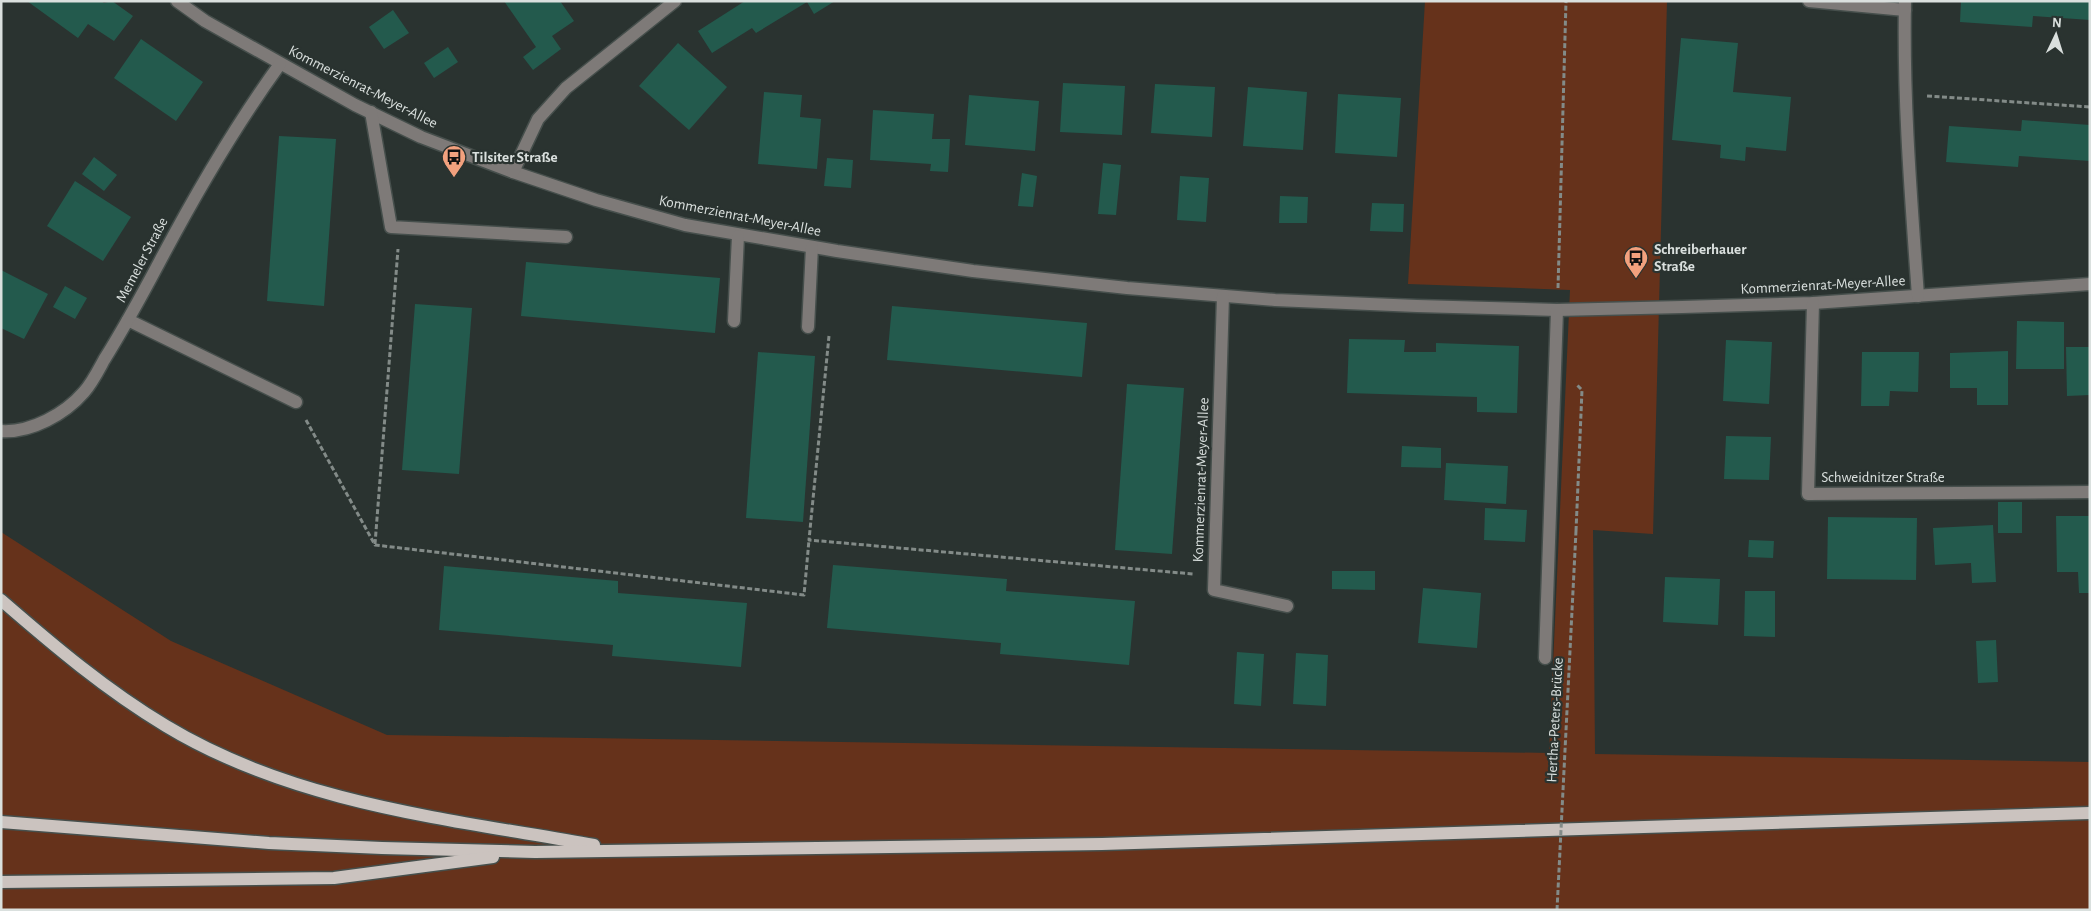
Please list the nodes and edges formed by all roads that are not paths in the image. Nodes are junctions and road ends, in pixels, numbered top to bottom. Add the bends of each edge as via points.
1 (177, 1) edge
2 (675, 1) edge
3 (1809, 1) edge
4 (1905, 6) edge
5 (280, 64) junction
6 (371, 112) junction
7 (513, 172) junction
8 (738, 236) junction
9 (566, 237) dead end
10 (812, 247) junction
11 (2090, 284) edge
12 (1223, 296) junction
13 (1918, 296) junction
14 (1813, 303) junction
15 (1557, 310) junction
16 (128, 320) junction
17 (734, 320) dead end
18 (808, 327) dead end
19 (296, 402) road end
20 (1, 431) edge
21 (2090, 492) edge
22 (1, 600) edge
23 (1287, 606) dead end
24 (1545, 658) dead end
25 (2090, 813) edge
26 (1, 822) edge
27 (621, 850) junction
28 (535, 852) junction
29 (1, 882) edge

1 - 5 street, Kommerzienrat-Meyer-Allee
2 - 7 street via 566,88 538,119
3 - 4 street
4 - 13 street via 1909,175
5 - 6 street, Kommerzienrat-Meyer-Allee
5 - 16 street, Memeler Straße via 248,108
6 - 7 street, Kommerzienrat-Meyer-Allee via 421,137
6 - 9 street via 390,227
7 - 8 street, Kommerzienrat-Meyer-Allee via 596,200
8 - 10 street, Kommerzienrat-Meyer-Allee
8 - 17 street
10 - 12 street, Kommerzienrat-Meyer-Allee via 973,271
10 - 18 street
11 - 13 street, Kommerzienrat-Meyer-Allee
12 - 15 street, Kommerzienrat-Meyer-Allee
12 - 23 street, Kommerzienrat-Meyer-Allee via 1214,590
13 - 14 street, Kommerzienrat-Meyer-Allee
14 - 15 street, Kommerzienrat-Meyer-Allee
14 - 21 street, Schweidnitzer Straße via 1808,494
15 - 24 street
16 - 19 street
16 - 20 street, Memeler Straße via 85,392 66,409 44,422 11,432
22 - 27 main road via 86,672 126,701 168,728 274,776 329,794 386,807
25 - 27 main road via 1112,843
26 - 28 main road via 269,843
27 - 28 main road
28 - 29 main road via 334,878

